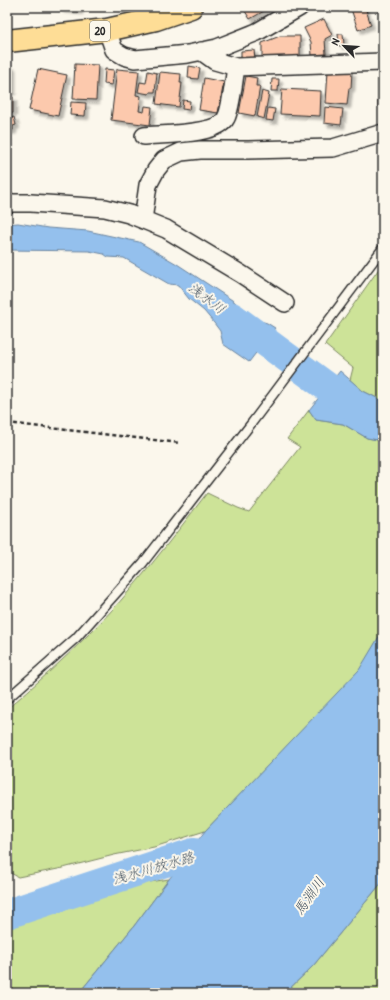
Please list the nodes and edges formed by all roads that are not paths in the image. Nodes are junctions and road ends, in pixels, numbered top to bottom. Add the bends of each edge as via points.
1 (191, 7) edge
2 (300, 7) edge
3 (108, 30) junction
4 (7, 41) edge
5 (201, 51) junction
6 (383, 62) edge
7 (236, 67) junction
8 (383, 132) edge
9 (144, 136) dead end
10 (7, 204) edge
11 (143, 220) junction
12 (383, 248) edge
13 (285, 303) dead end
14 (7, 699) edge

1 - 3 main road, 20 via 156,19
2 - 5 street via 257,32 217,48
3 - 4 main road, 20
3 - 5 street via 114,50 135,59
5 - 7 street via 215,61
6 - 7 street
7 - 9 street via 227,117 222,125 208,131
8 - 11 street via 333,148 181,152 164,160 156,170 148,185
10 - 11 street via 105,208
11 - 13 street via 203,251
12 - 14 lane via 144,563 76,638

